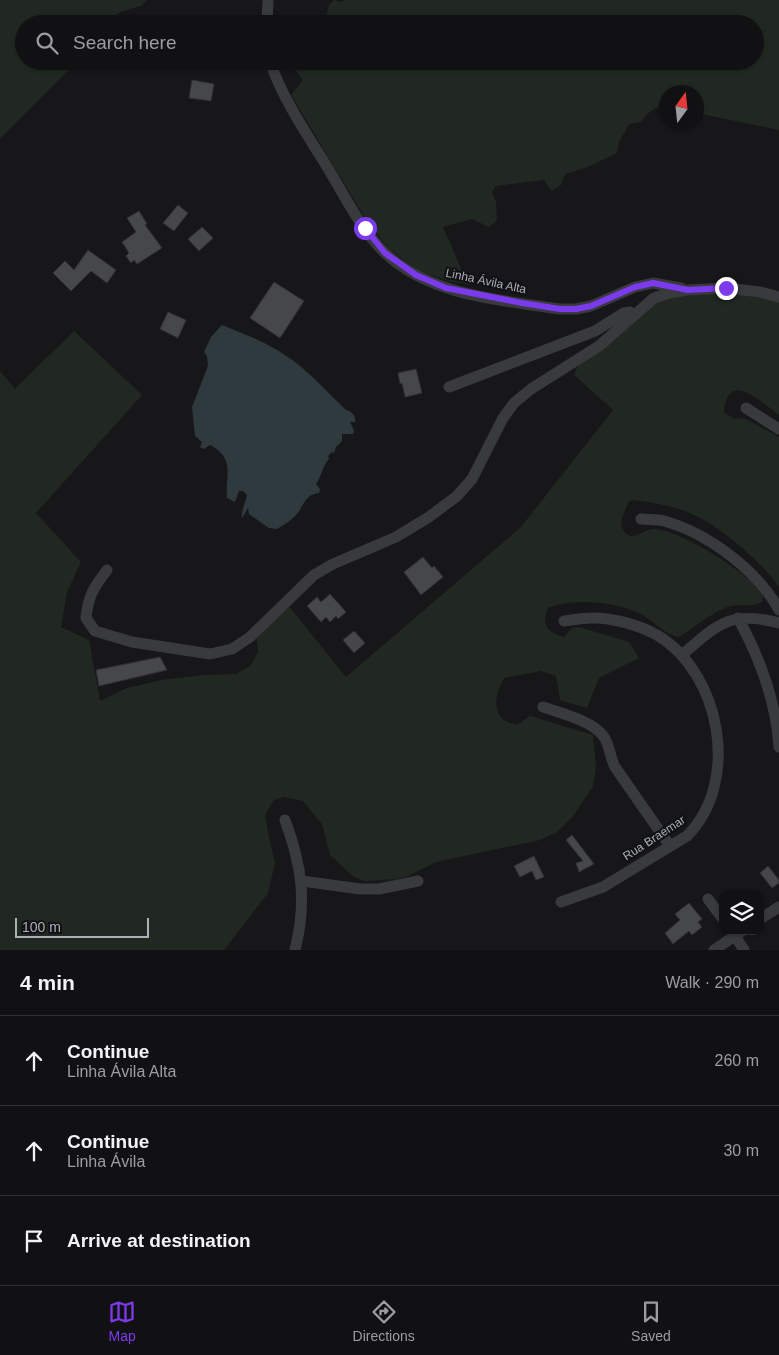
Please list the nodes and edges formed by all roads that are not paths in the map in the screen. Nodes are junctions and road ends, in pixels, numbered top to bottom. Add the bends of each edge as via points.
1 (268, 0) edge
2 (267, 15) edge
3 (274, 70) edge
4 (688, 290) junction
5 (779, 297) edge
6 (633, 315) junction
7 (449, 388) dead end
8 (746, 408) dead end
9 (779, 429) edge
10 (641, 519) dead end
11 (107, 570) dead end
12 (779, 610) edge
13 (738, 618) junction
14 (564, 621) dead end
15 (779, 623) edge
16 (682, 654) junction
17 (544, 706) dead end
18 (779, 747) edge
19 (285, 820) dead end
20 (670, 846) junction
21 (302, 881) junction
22 (418, 881) dead end
23 (708, 899) dead end
24 (561, 902) dead end
25 (779, 907) edge
26 (719, 914) edge
27 (764, 916) edge
28 (733, 935) edge
29 (737, 935) edge
30 (295, 950) edge
31 (714, 950) edge
32 (744, 950) edge

1 - 2 street
3 - 4 street, Linha Ávila Alta via 309,138 365,228 385,253 416,275 446,288 560,309 591,306 635,287 653,283
4 - 5 street via 726,288
4 - 6 street via 654,298
6 - 7 street via 624,313 595,331
6 - 11 street via 599,346 514,403 472,479 457,496 396,537 314,575 250,637 232,649 210,654 132,642 95,631 86,618 87,602
8 - 9 street
10 - 12 street via 664,521 698,534 760,582
13 - 15 street
13 - 16 street via 724,622
13 - 18 street via 763,673 777,724
14 - 16 street, Rua Braemar via 591,618 621,621 656,635
16 - 20 street, Rua Braemar via 708,700 717,733 718,762 714,786 697,826
17 - 20 street via 599,730 611,761
19 - 21 street
20 - 24 street, Rua Braemar via 603,887
21 - 22 street via 360,889
21 - 30 street via 303,909
23 - 26 street
25 - 27 street
28 - 31 street
29 - 32 street

